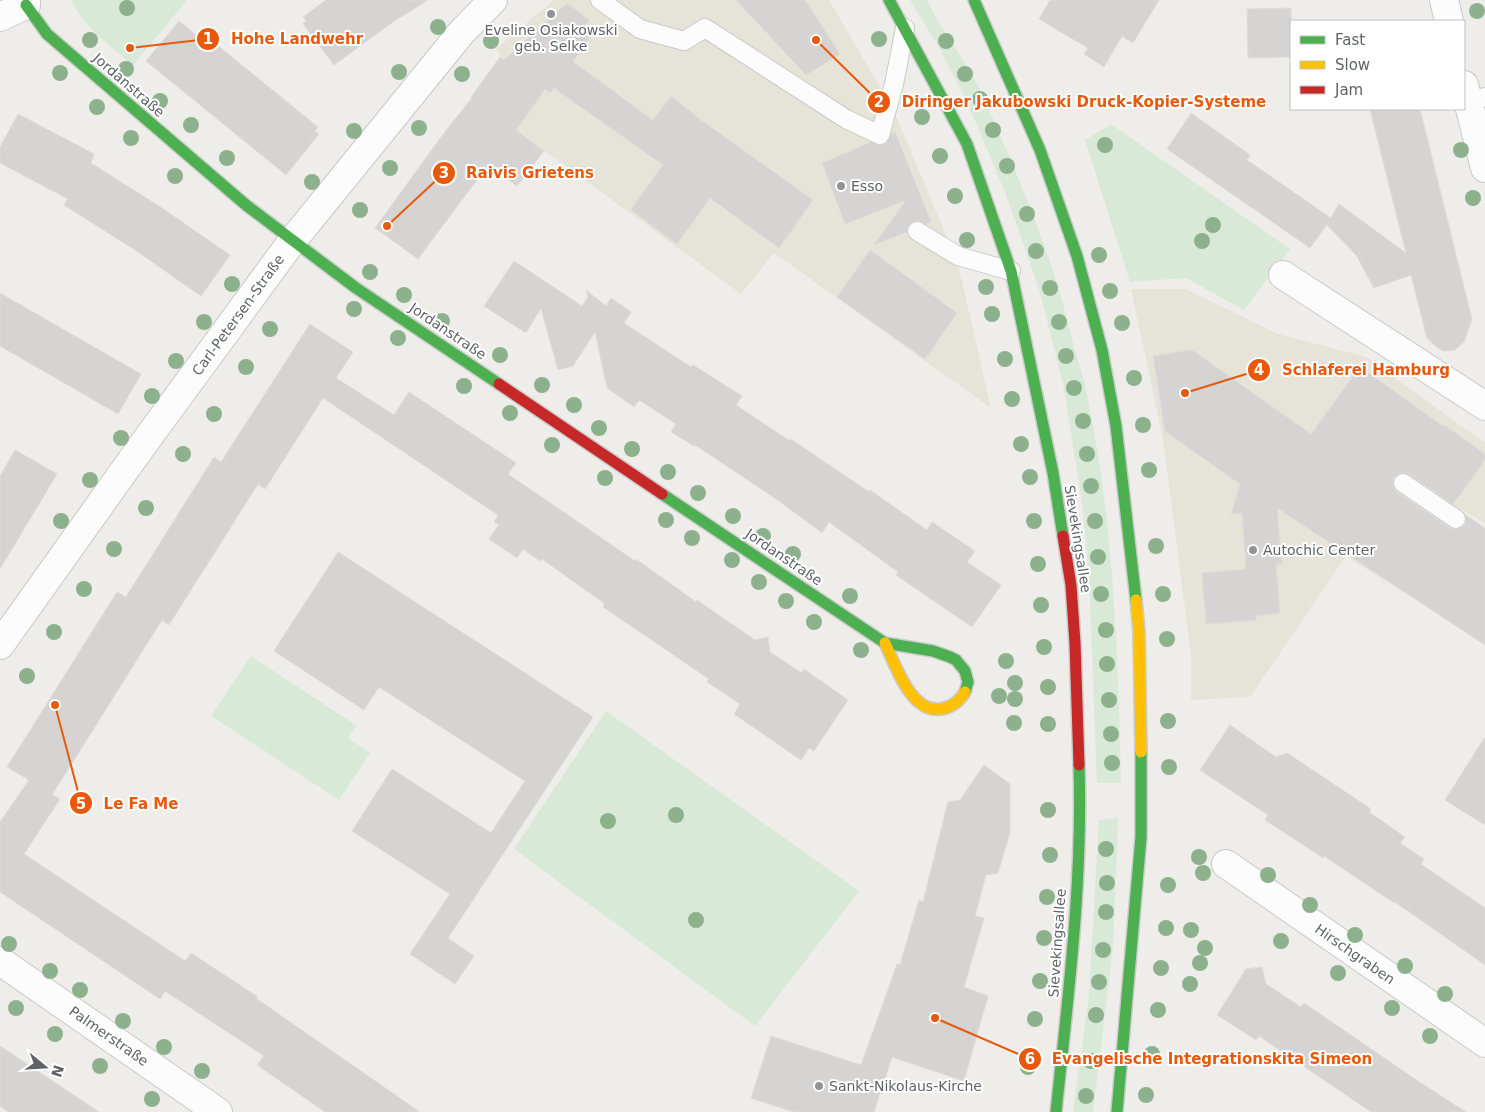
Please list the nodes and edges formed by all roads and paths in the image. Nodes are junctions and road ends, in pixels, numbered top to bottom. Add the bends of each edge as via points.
1 (494, 0) edge
2 (600, 0) edge
3 (888, 0) edge
4 (974, 0) edge
5 (1444, 0) edge
6 (26, 3) edge
7 (0, 17) edge
8 (1449, 20) edge
9 (905, 28) junction
10 (1472, 94) edge
11 (1485, 168) edge
12 (917, 231) dead end
13 (293, 240) junction
14 (1011, 271) junction
15 (1283, 275) dead end
16 (1485, 406) edge
17 (1403, 483) dead end
18 (1456, 518) dead end
19 (885, 643) junction
20 (0, 645) edge
21 (1226, 864) dead end
22 (0, 961) edge
23 (1485, 1044) edge
24 (218, 1112) edge
25 (1056, 1112) edge
26 (1117, 1112) edge

1 - 13 street, Carl-Petersen-Straße via 461,32
2 - 9 lane via 640,29 684,41 704,28 846,119 880,135
3 - 9 main road, Sievekingsallee
4 - 26 main road via 1040,150 1077,256 1102,350 1116,426 1139,631 1142,812
5 - 8 street
6 - 7 street
6 - 13 main road, Jordanstraße via 47,34 246,205
9 - 14 main road, Sievekingsallee via 967,144
10 - 11 street
12 - 14 lane via 958,256
13 - 19 main road, Jordanstraße via 364,293
13 - 20 street, Carl-Petersen-Straße
14 - 25 main road, Sievekingsallee via 1053,473 1071,585 1075,642 1080,760 1078,875
15 - 16 street
17 - 18 lane
19 - 19 main road, Jordanstraße via 947,655 957,660 967,676 962,699 945,708 924,705 905,685
21 - 23 street, Hirschgraben
22 - 24 street, Palmerstraße

